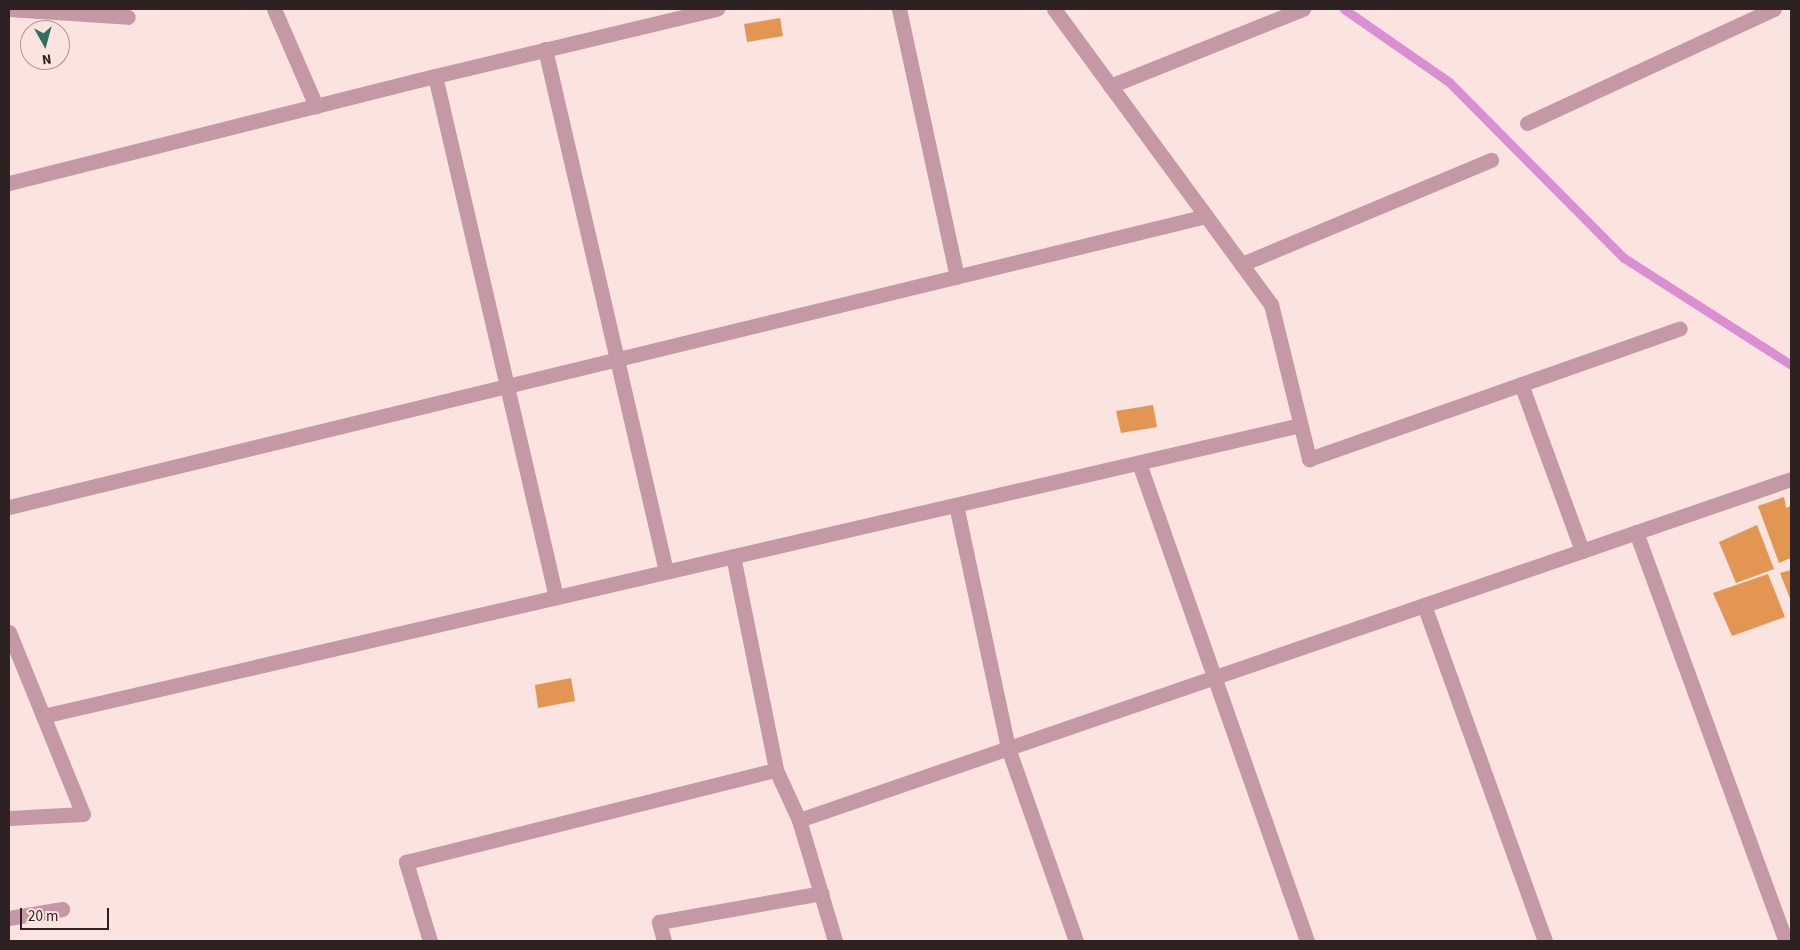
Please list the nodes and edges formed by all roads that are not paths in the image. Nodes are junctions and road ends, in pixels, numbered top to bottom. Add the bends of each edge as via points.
1 (274, 9) edge
2 (717, 9) edge
3 (899, 9) edge
4 (1054, 9) edge
5 (1303, 9) edge
6 (1774, 9) edge
7 (9, 10) edge
8 (128, 17) dead end
9 (545, 49) junction
10 (435, 76) junction
11 (1110, 86) junction
12 (316, 106) junction
13 (1528, 122) dead end
14 (1490, 160) dead end
15 (9, 183) edge
16 (1206, 216) junction
17 (1242, 264) junction
18 (957, 277) junction
19 (1680, 328) dead end
20 (617, 360) junction
21 (1520, 384) junction
22 (507, 386) junction
23 (1300, 425) junction
24 (1139, 463) junction
25 (1791, 479) edge
26 (956, 505) junction
27 (9, 508) edge
28 (1636, 532) junction
29 (1582, 551) junction
30 (733, 556) junction
31 (666, 572) junction
32 (556, 597) junction
33 (1424, 605) junction
34 (9, 632) edge
35 (1214, 677) junction
36 (43, 716) junction
37 (1008, 748) junction
38 (776, 770) junction
39 (9, 818) edge
40 (799, 820) junction
41 (821, 893) junction
42 (62, 909) dead end
43 (9, 918) edge
44 (430, 941) edge
45 (664, 941) edge
46 (835, 941) edge
47 (1076, 941) edge
48 (1307, 941) edge
49 (1545, 941) edge
50 (1786, 941) edge

1 - 12 street
2 - 9 street
3 - 18 street
4 - 11 street
5 - 11 street
6 - 13 street
7 - 8 street
9 - 10 street
9 - 20 street
10 - 12 street
10 - 22 street
11 - 16 street
12 - 15 street
14 - 17 street
16 - 17 street
16 - 18 street
17 - 23 street via 1271,304
18 - 20 street
19 - 21 street
20 - 22 street
20 - 31 street
21 - 23 street via 1308,459
21 - 29 street
22 - 27 street
22 - 32 street
23 - 24 street
24 - 26 street
24 - 35 street
25 - 28 street
26 - 30 street
26 - 37 street
28 - 29 street
28 - 50 street
29 - 33 street
30 - 31 street
30 - 38 street
31 - 32 street
32 - 36 street
33 - 35 street
33 - 49 street
34 - 36 street
35 - 37 street
35 - 48 street
36 - 39 street via 83,814
37 - 40 street
37 - 47 street
38 - 40 street
38 - 44 street via 406,862
40 - 41 street
41 - 45 street via 659,922
41 - 46 street
42 - 43 street

